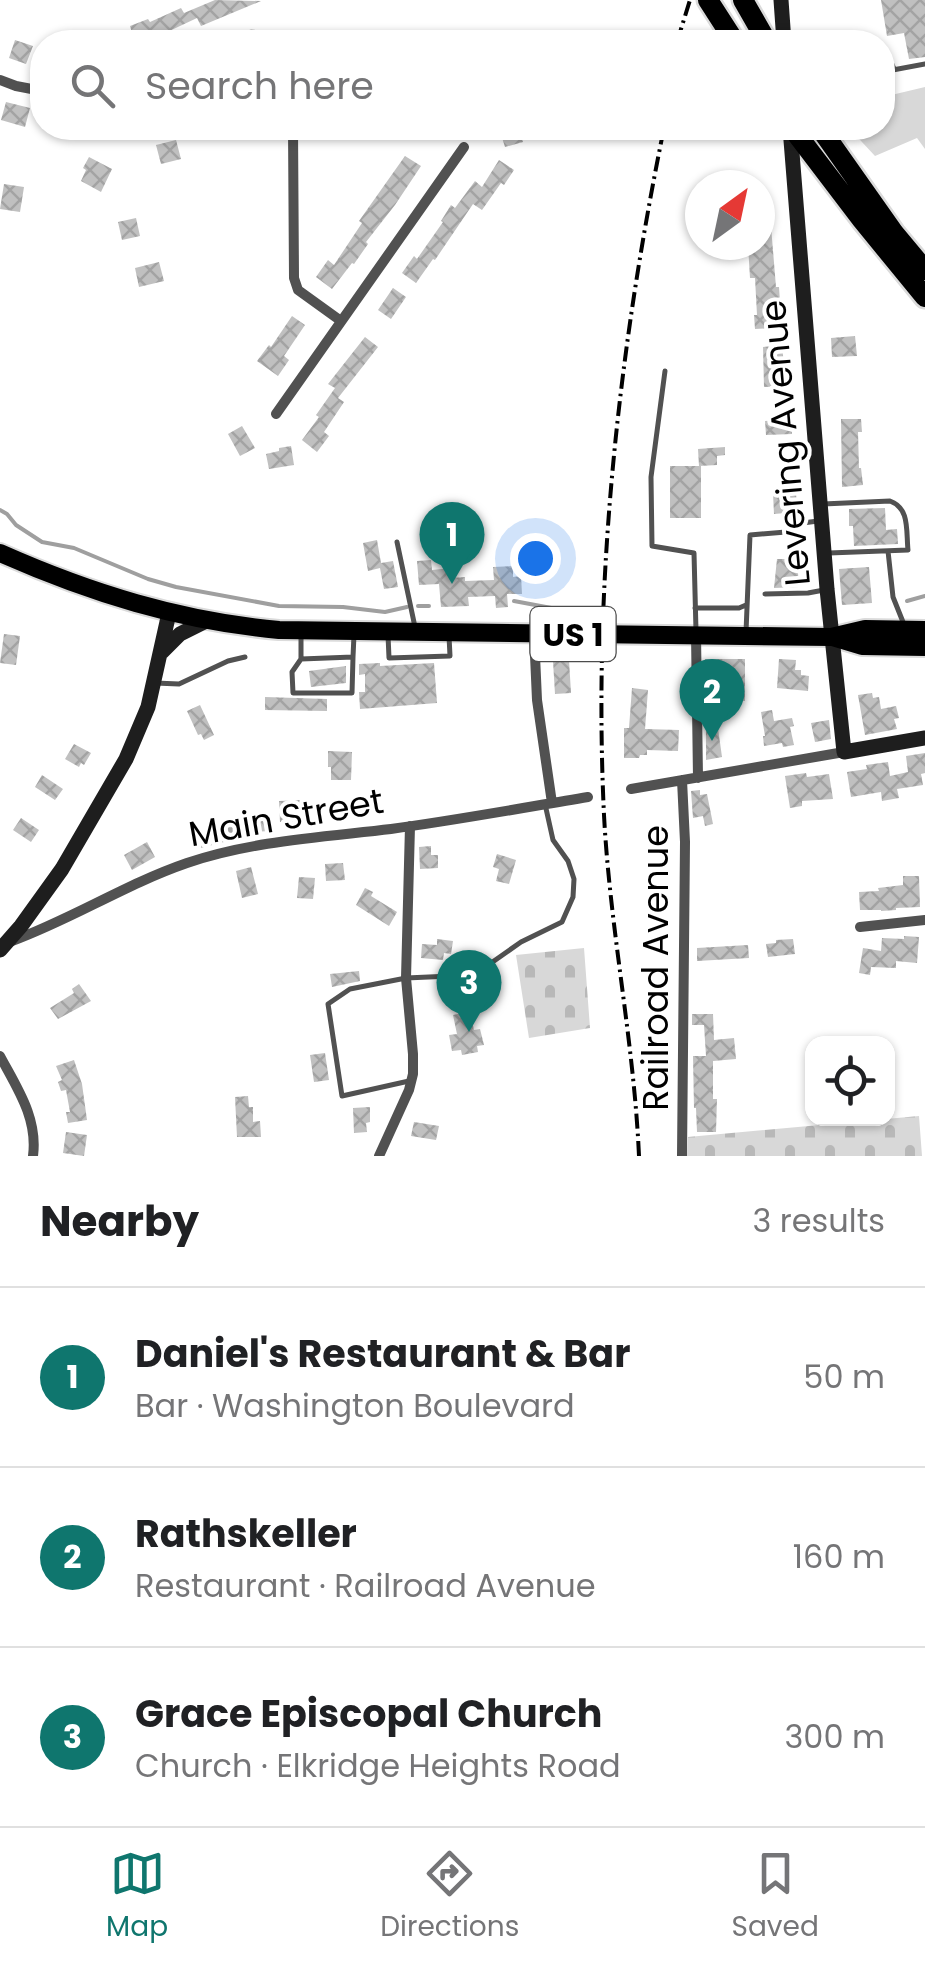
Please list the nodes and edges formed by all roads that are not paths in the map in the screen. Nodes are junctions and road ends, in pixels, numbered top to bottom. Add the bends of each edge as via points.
1 (708, 0) edge
2 (743, 0) edge
3 (781, 0) edge
4 (727, 30) edge
5 (760, 30) edge
6 (783, 30) edge
7 (925, 64) edge
8 (895, 69) edge
9 (0, 80) edge
10 (30, 89) edge
11 (293, 140) edge
12 (792, 140) edge
13 (802, 140) edge
14 (827, 140) edge
15 (464, 147) dead end
16 (868, 214) junction
17 (925, 270) edge
18 (925, 297) edge
19 (341, 321) junction
20 (665, 371) dead end
21 (276, 414) dead end
22 (820, 504) junction
23 (821, 521) junction
24 (397, 542) dead end
25 (888, 551) junction
26 (0, 553) edge
27 (824, 553) junction
28 (827, 589) junction
29 (765, 594) dead end
30 (746, 605) junction
31 (695, 608) junction
32 (169, 614) junction
33 (206, 621) junction
34 (916, 630) edge
35 (301, 631) junction
36 (354, 632) junction
37 (388, 632) junction
38 (416, 633) junction
39 (449, 633) junction
40 (534, 634) junction
41 (696, 634) junction
42 (746, 635) junction
43 (831, 637) junction
44 (925, 646) edge
45 (162, 652) junction
46 (246, 657) dead end
47 (353, 658) junction
48 (301, 659) junction
49 (155, 683) junction
50 (925, 738) edge
51 (844, 752) junction
52 (698, 778) junction
53 (682, 780) junction
54 (631, 789) dead end
55 (588, 798) dead end
56 (549, 804) junction
57 (410, 826) junction
58 (925, 920) edge
59 (860, 927) dead end
60 (4, 946) edge
61 (406, 978) junction
62 (0, 1056) edge
63 (412, 1081) junction
64 (33, 1156) edge
65 (380, 1156) edge
66 (682, 1156) edge

1 - 4 highway
2 - 5 highway
3 - 6 street
7 - 8 lane
9 - 10 street
11 - 19 street via 294,278 298,290
12 - 22 street, Levering Avenue
13 - 16 highway
14 - 16 highway
15 - 19 street
16 - 17 highway
16 - 18 highway
19 - 21 street
20 - 31 lane via 651,476 652,546 694,552
22 - 23 street, Levering Avenue
22 - 25 lane via 899,504 908,550
23 - 27 street, Levering Avenue
23 - 30 lane via 750,535
24 - 38 lane
25 - 27 lane
25 - 34 lane via 893,598
26 - 32 main road, US 1 via 82,588
27 - 28 street, Levering Avenue
28 - 29 lane
28 - 43 street, Levering Avenue
30 - 31 lane
30 - 42 lane
31 - 41 lane
32 - 33 main road, US 1
32 - 45 street
33 - 35 main road, US 1
33 - 45 street
34 - 43 main road, US 1 via 866,629
35 - 36 main road, US 1
35 - 48 lane
36 - 37 main road, US 1
36 - 47 lane
37 - 38 main road, US 1
37 - 39 lane via 389,658 450,656
38 - 39 main road, US 1
39 - 40 main road, US 1
40 - 41 main road, US 1
40 - 56 street
41 - 42 main road, US 1
41 - 52 street, Railroad Avenue
42 - 43 main road, US 1
43 - 44 main road, US 1 via 862,646
43 - 51 street, Levering Avenue
45 - 49 street
46 - 49 lane via 179,684
47 - 48 lane
47 - 48 lane via 352,693 293,693 292,672
49 - 60 street via 108,791 62,869
50 - 51 street
51 - 52 street
52 - 53 street
53 - 54 street
53 - 66 street, Railroad Avenue
55 - 56 street, Main Street
56 - 57 street, Main Street
56 - 61 lane via 553,840 574,878 566,916 474,975
57 - 60 street, Main Street via 187,863
57 - 61 street
58 - 59 street
61 - 63 street
61 - 63 lane via 350,989 328,1004 342,1096
62 - 64 street via 31,1117
63 - 65 street

